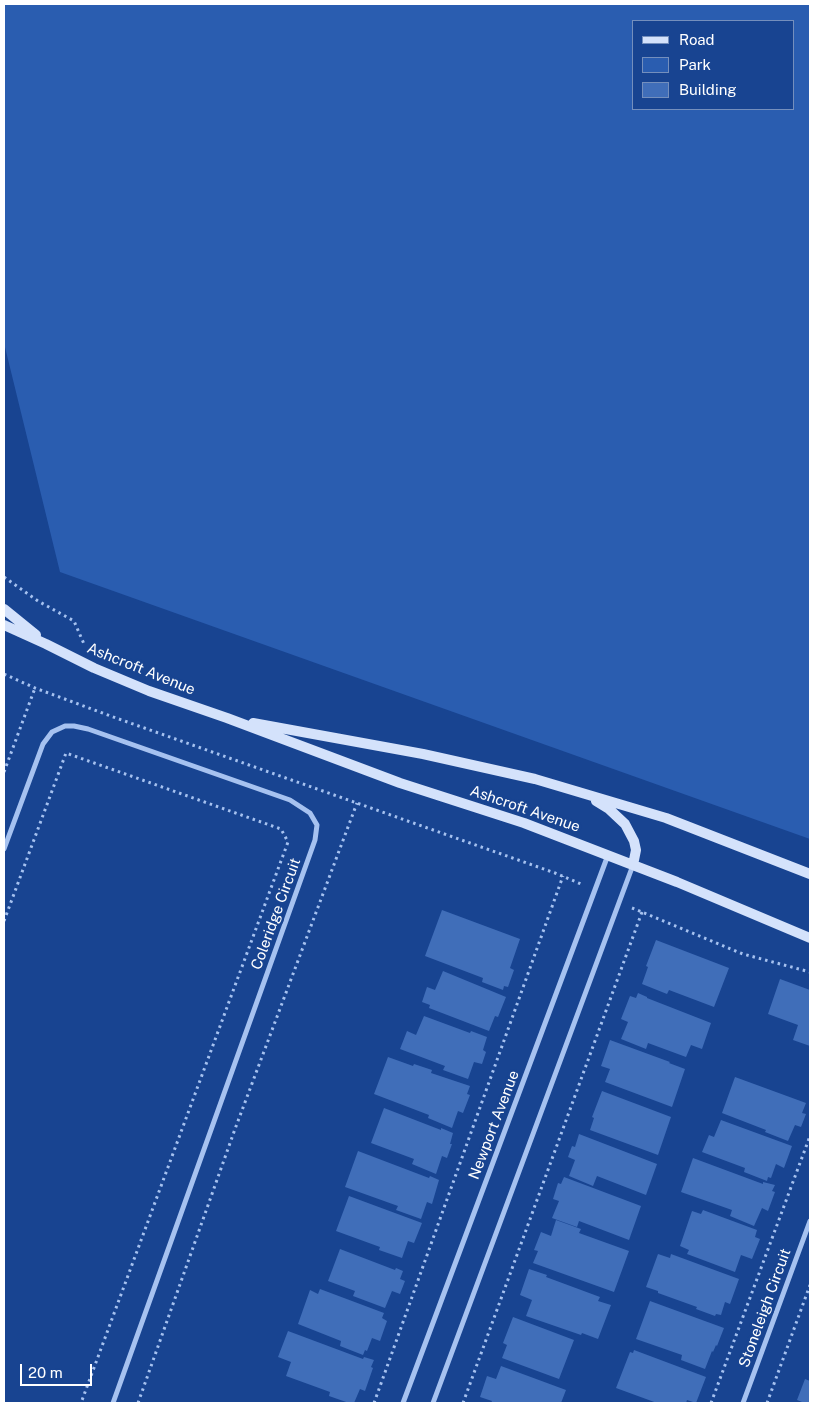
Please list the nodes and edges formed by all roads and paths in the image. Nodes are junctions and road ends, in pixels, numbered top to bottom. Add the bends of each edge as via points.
1 (4, 577) edge
2 (4, 609) edge
3 (4, 625) edge
4 (46, 644) junction
5 (94, 668) junction
6 (4, 674) edge
7 (35, 688) junction
8 (227, 718) junction
9 (4, 772) edge
10 (584, 793) junction
11 (357, 803) junction
12 (4, 849) edge
13 (608, 856) junction
14 (633, 865) junction
15 (810, 874) edge
16 (563, 876) junction
17 (595, 891) junction
18 (619, 901) junction
19 (642, 912) junction
20 (4, 921) edge
21 (810, 938) edge
22 (810, 972) edge
23 (810, 1136) edge
24 (810, 1221) edge
25 (810, 1285) edge
26 (81, 1403) edge
27 (113, 1403) edge
28 (138, 1403) edge
29 (374, 1403) edge
30 (403, 1403) edge
31 (433, 1403) edge
32 (463, 1403) edge
33 (711, 1403) edge
34 (743, 1403) edge
35 (767, 1403) edge

1 - 5 path via 74,622
2 - 4 main road, Ashcroft Avenue
3 - 4 main road, Ashcroft Avenue
4 - 5 main road, Ashcroft Avenue
5 - 8 main road, Ashcroft Avenue
6 - 7 path
7 - 9 path
7 - 11 path
8 - 10 main road, Ashcroft Avenue via 423,754
8 - 13 main road, Ashcroft Avenue
10 - 14 main road via 625,824 636,850
10 - 15 main road, Ashcroft Avenue via 666,818
11 - 16 path
11 - 28 path via 235,1129
12 - 27 street, Coleridge Circuit via 43,744 52,732 64,726 88,729 290,800 310,813 316,825 315,840
13 - 14 main road, Ashcroft Avenue
13 - 17 street, Newport Avenue
14 - 18 street
14 - 21 main road, Ashcroft Avenue
16 - 17 path
16 - 29 path
17 - 30 street, Newport Avenue
18 - 19 path
18 - 31 street
19 - 22 path via 743,954
19 - 32 path
20 - 26 path via 66,752 281,829 288,842
23 - 33 path
24 - 34 street, Stoneleigh Circuit
25 - 35 path

